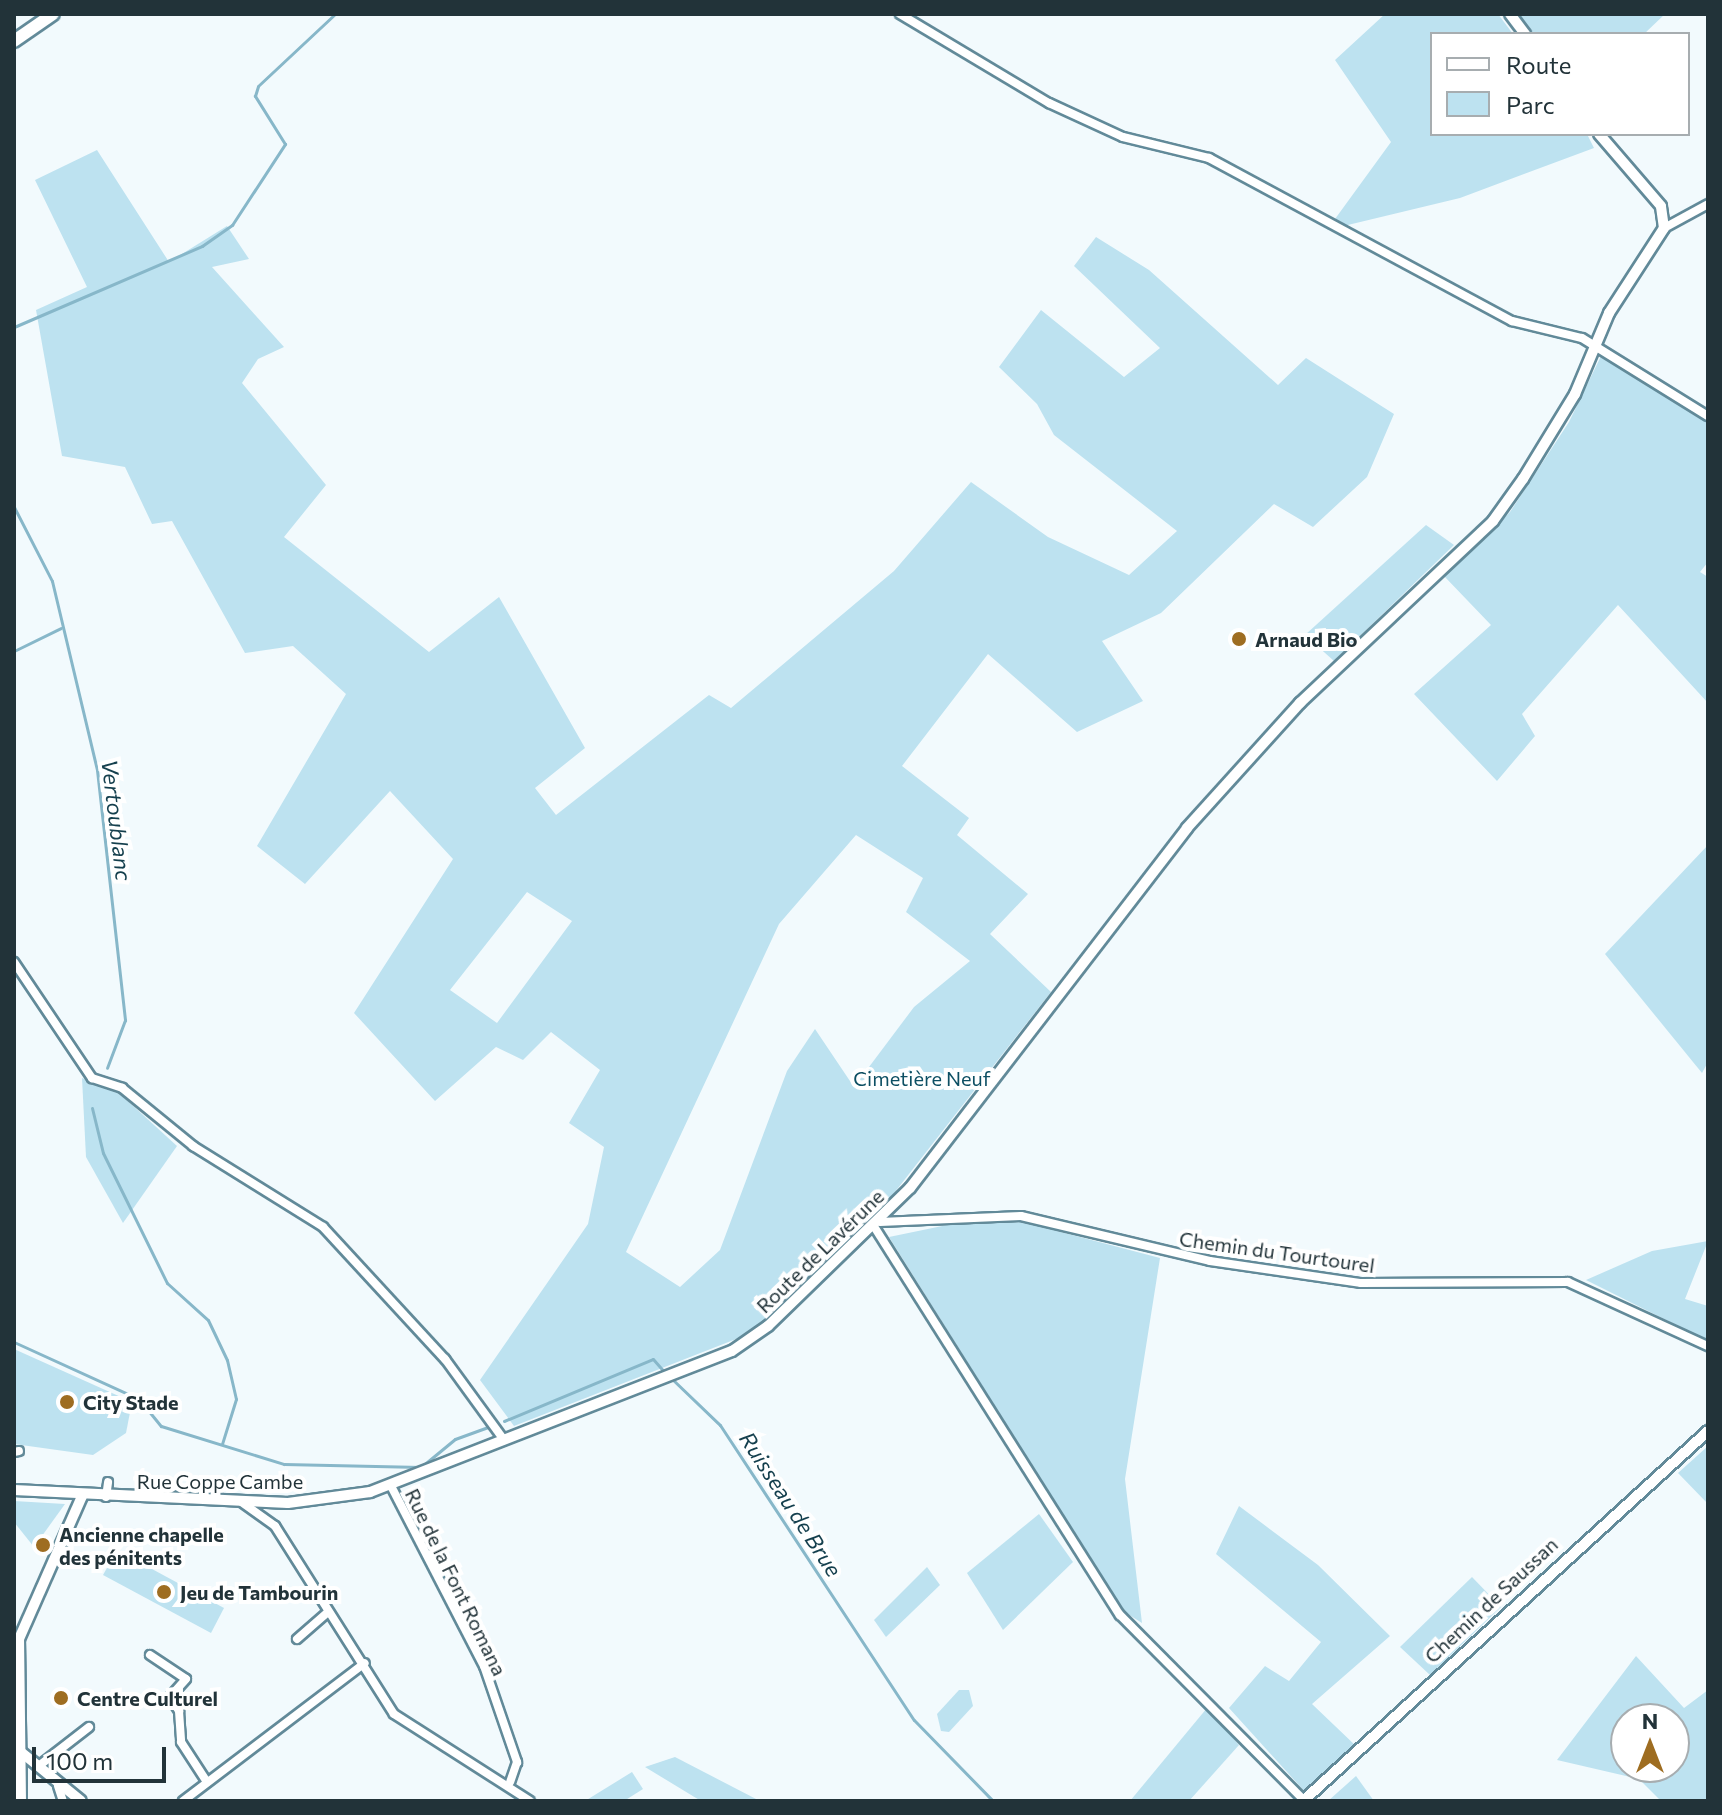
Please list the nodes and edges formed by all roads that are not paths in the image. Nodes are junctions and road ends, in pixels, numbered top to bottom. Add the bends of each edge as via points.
1 (53, 14) edge
2 (900, 14) edge
3 (1510, 14) edge
4 (1524, 32) edge
5 (14, 41) edge
6 (1601, 136) edge
7 (1708, 204) edge
8 (1664, 228) junction
9 (1597, 347) junction
10 (1708, 416) edge
11 (14, 962) edge
12 (878, 1225) junction
13 (1708, 1346) edge
14 (1708, 1431) edge
15 (504, 1440) junction
16 (423, 1475) joint
17 (108, 1482) dead end
18 (391, 1486) junction
19 (14, 1490) edge
20 (82, 1496) junction
21 (106, 1498) junction
22 (240, 1501) junction
23 (326, 1614) junction
24 (297, 1639) dead end
25 (17, 1644) edge
26 (150, 1655) dead end
27 (365, 1663) junction
28 (18, 1676) edge
29 (89, 1727) dead end
30 (18, 1751) edge
31 (40, 1765) junction
32 (207, 1782) junction
33 (510, 1782) junction
34 (58, 1786) junction
35 (21, 1801) edge
36 (63, 1801) edge
37 (81, 1801) edge
38 (183, 1801) edge
39 (530, 1801) edge
40 (1303, 1801) edge

1 - 5 main road
2 - 9 street via 1049,103 1123,137 1209,158 1512,321
3 - 4 street
6 - 8 street via 1661,206
7 - 8 street
8 - 9 street, Route de Lavérune via 1609,313
9 - 10 street
9 - 12 street, Route de Lavérune via 1551,437 1493,521 1300,703 1187,828
11 - 15 street via 92,1078 122,1088 193,1146 323,1227 445,1359
12 - 13 street, Chemin du Tourtourel via 1021,1216 1210,1261 1361,1283 1568,1282
12 - 15 street, Route de Lavérune via 747,1342
12 - 40 street via 1120,1615
14 - 40 street, Chemin de Saussan
15 - 16 street, Route de Lavérune
16 - 18 street, Rue Coppe Cambe
17 - 21 street
18 - 22 street, Rue Coppe Cambe via 288,1503
18 - 33 street, Rue de la Font Romana via 484,1666 517,1762
19 - 20 street, Rue Coppe Cambe
20 - 21 street, Rue Coppe Cambe
20 - 25 street
21 - 22 street, Rue Coppe Cambe
22 - 23 street via 275,1526
23 - 24 street
23 - 27 street
25 - 28 street
26 - 32 street via 186,1679 170,1697 179,1711 181,1742
27 - 32 street
27 - 33 street via 394,1714
28 - 30 street
29 - 31 street
30 - 31 street
30 - 35 street
31 - 34 street
32 - 38 street
33 - 39 street
34 - 36 street
34 - 37 street

